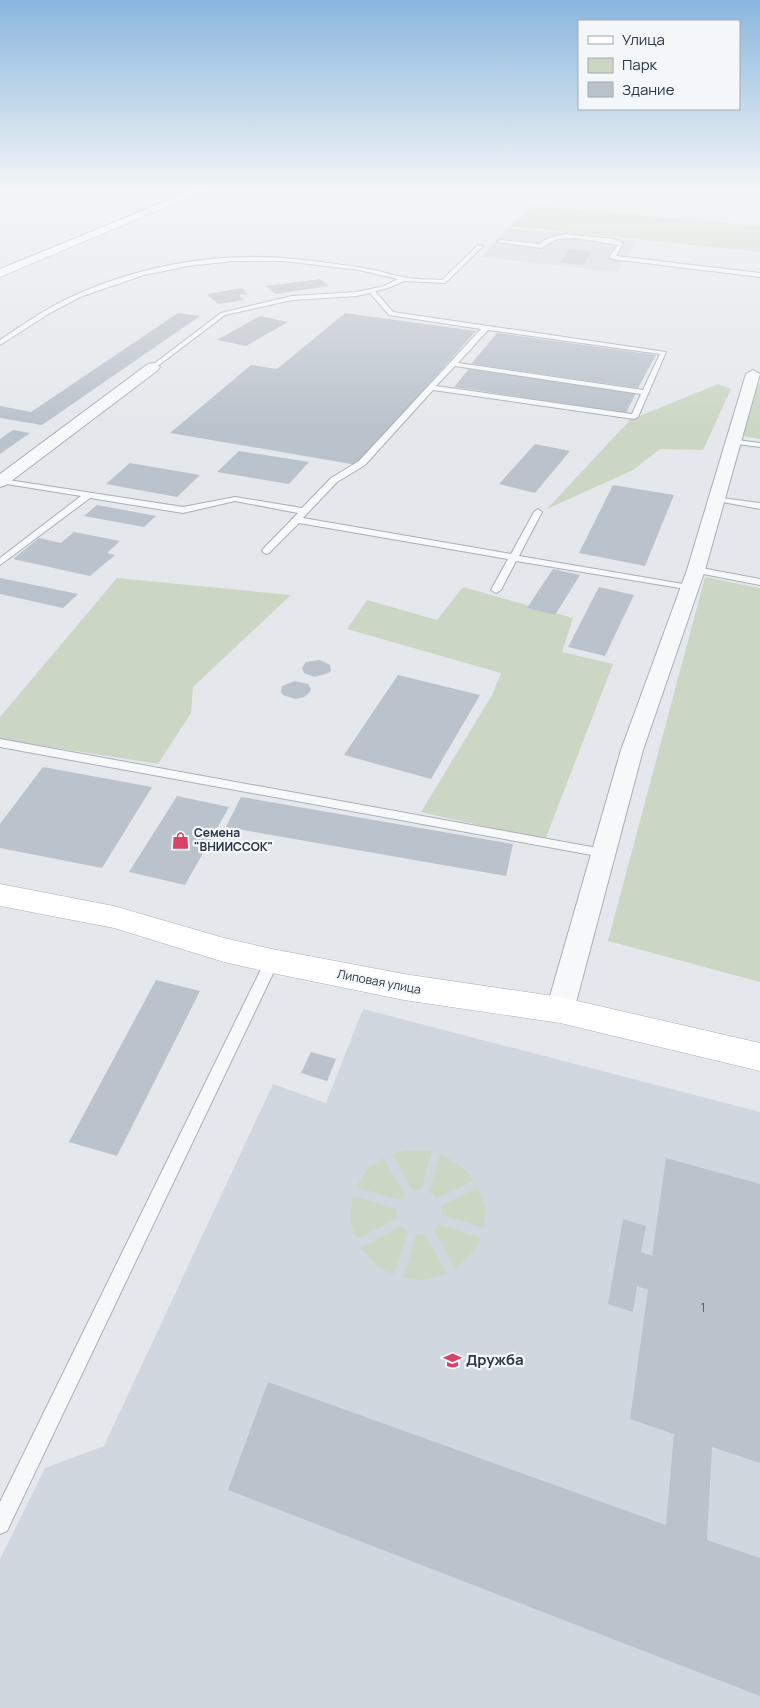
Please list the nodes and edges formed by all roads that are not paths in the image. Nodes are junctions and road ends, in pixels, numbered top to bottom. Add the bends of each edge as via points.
1 (13, 268) edge
2 (175, 268) edge
3 (350, 268) edge
4 (458, 268) edge
5 (700, 268) edge
6 (0, 273) edge
7 (760, 275) edge
8 (403, 279) junction
9 (371, 290) junction
10 (486, 328) junction
11 (0, 343) edge
12 (453, 364) junction
13 (153, 367) joint
14 (753, 374) dead end
15 (432, 388) junction
16 (646, 392) junction
17 (733, 441) junction
18 (760, 444) edge
19 (1, 482) edge
20 (88, 495) junction
21 (717, 499) junction
22 (760, 506) edge
23 (304, 511) junction
24 (538, 512) dead end
25 (297, 520) junction
26 (266, 551) dead end
27 (514, 558) junction
28 (0, 562) edge
29 (696, 570) junction
30 (760, 582) edge
31 (689, 588) junction
32 (496, 590) dead end
33 (0, 743) edge
34 (604, 853) junction
35 (0, 895) edge
36 (272, 961) junction
37 (560, 1010) junction
38 (760, 1057) edge
39 (0, 1524) edge

1 - 6 main road
2 - 11 lane via 140,274 78,296 49,310
3 - 8 lane
4 - 8 lane via 443,282
5 - 7 lane
8 - 9 lane
9 - 10 lane via 391,314
9 - 13 lane via 357,294 292,298 223,314
10 - 12 lane
10 - 16 lane via 664,352
12 - 15 lane
12 - 16 lane
13 - 19 street
14 - 17 street
15 - 16 lane via 634,417
15 - 23 lane via 362,463 334,480
17 - 18 lane
17 - 21 street
19 - 20 lane
20 - 23 lane via 183,510 235,499
20 - 28 lane
21 - 22 lane
21 - 29 street
23 - 25 lane
24 - 27 lane
25 - 26 lane
25 - 27 lane
27 - 31 lane
27 - 32 lane
29 - 30 lane
29 - 31 street
31 - 34 street via 632,750
33 - 34 lane
34 - 37 street
35 - 36 main road, Липовая улица via 114,917
36 - 37 main road, Липовая улица via 404,987
36 - 39 lane
37 - 38 main road, Липовая улица

